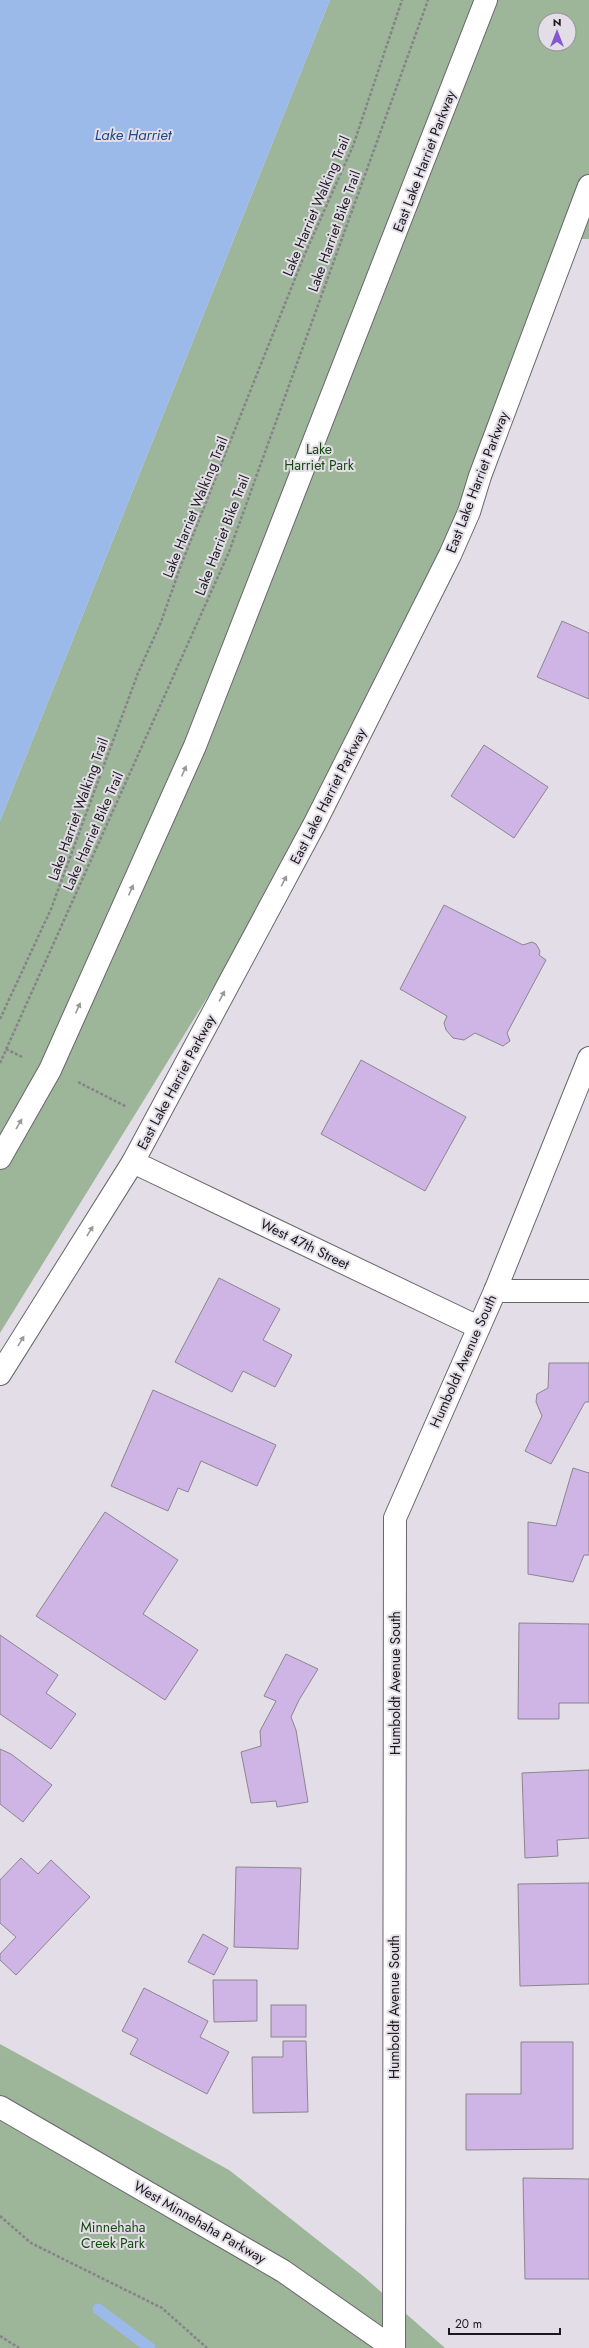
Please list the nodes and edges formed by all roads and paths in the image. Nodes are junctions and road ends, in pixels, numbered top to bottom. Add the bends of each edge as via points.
1 (402, 0) edge
2 (428, 0) edge
3 (486, 0) edge
4 (588, 189) edge
5 (0, 1019) edge
6 (589, 1058) edge
7 (0, 1063) edge
8 (92, 1089) dead end
9 (130, 1109) dead end
10 (0, 1158) edge
11 (132, 1162) junction
12 (495, 1291) junction
13 (589, 1291) edge
14 (478, 1326) junction
15 (0, 1374) edge
16 (0, 2107) edge
17 (0, 2216) edge
18 (0, 2336) edge
19 (19, 2348) edge
20 (207, 2348) edge
21 (393, 2348) edge

1 - 5 path, Lake Harriet Walking Trail via 353,146 304,256 181,565 161,622 138,673 51,909
2 - 7 path, Lake Harriet Bike Trail via 229,552
10 -> 3 street, East Lake Harriet Parkway via 50,1070 195,746
11 -> 4 street, East Lake Harriet Parkway via 315,823 450,555 469,512 480,476
6 - 12 street, Humboldt Avenue South
8 - 9 path
11 - 14 street, West 47th Street
15 -> 11 street, East Lake Harriet Parkway
12 - 13 street
12 - 14 street, Humboldt Avenue South
14 - 21 street, Humboldt Avenue South via 395,1518
16 - 21 street, West Minnehaha Parkway via 283,2271
17 - 20 path via 31,2243 162,2308
18 - 19 path

